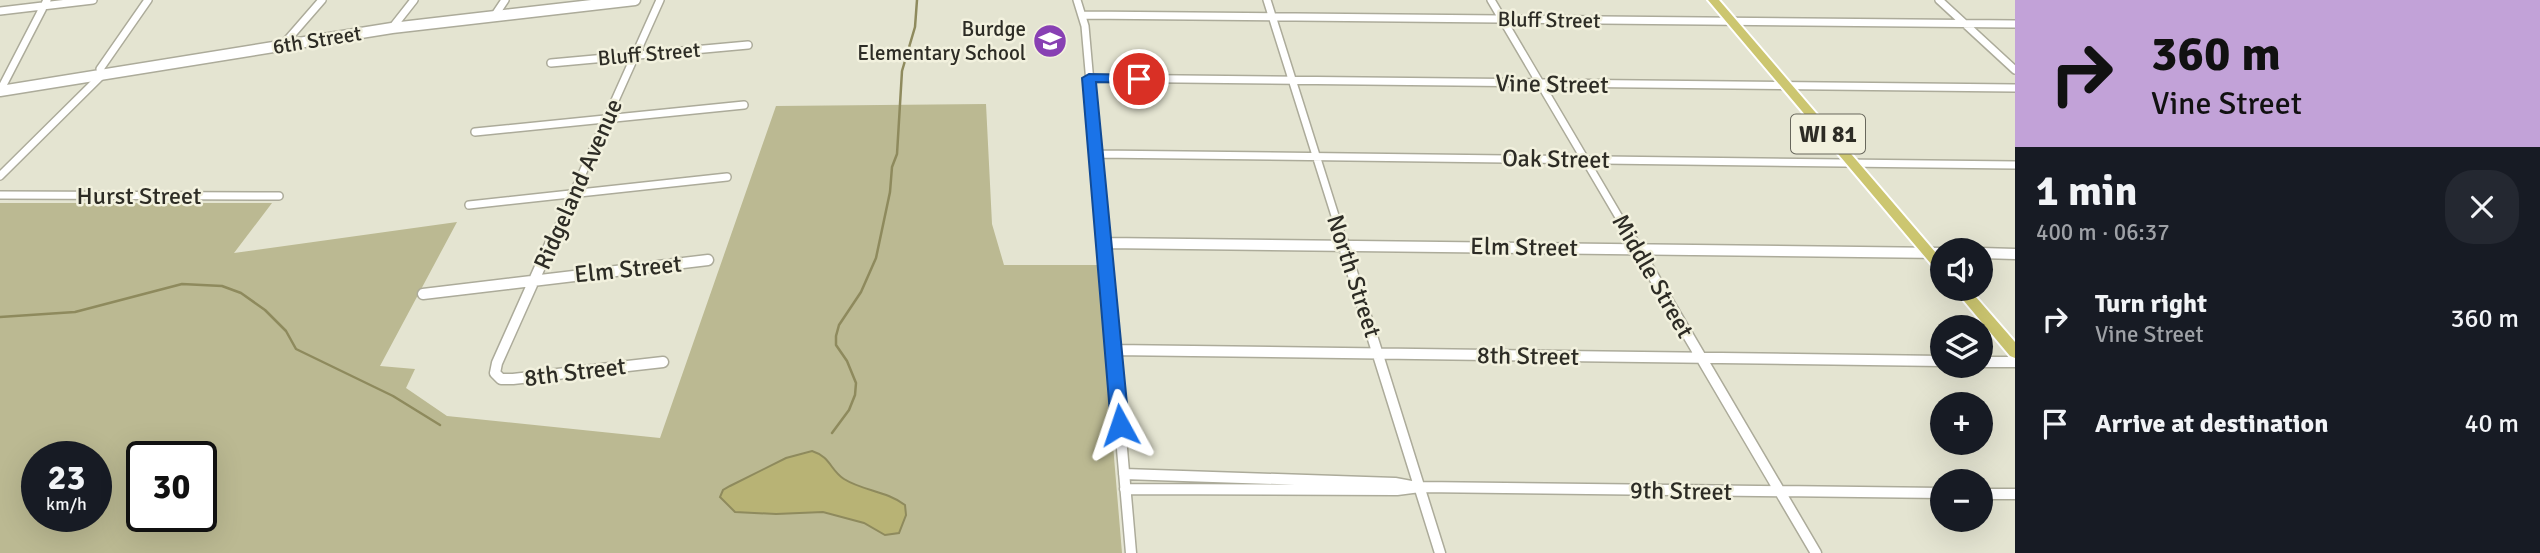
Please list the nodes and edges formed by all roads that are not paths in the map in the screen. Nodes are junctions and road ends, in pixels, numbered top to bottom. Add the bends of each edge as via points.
1 (93, 0) edge
2 (148, 0) edge
3 (322, 0) edge
4 (414, 0) edge
5 (505, 0) edge
6 (633, 0) edge
7 (660, 0) edge
8 (1077, 0) edge
9 (1267, 0) edge
10 (1491, 0) edge
11 (1713, 0) edge
12 (1939, 0) edge
13 (46, 2) edge
14 (0, 11) edge
15 (495, 15) junction
16 (1083, 15) junction
17 (1272, 18) junction
18 (1502, 20) junction
19 (1733, 22) junction
20 (1964, 23) junction
21 (2015, 24) edge
22 (392, 28) junction
23 (748, 45) dead end
24 (282, 46) junction
25 (636, 55) junction
26 (551, 63) dead end
27 (2015, 70) edge
28 (102, 75) junction
29 (1089, 78) junction
30 (1292, 82) junction
31 (1540, 83) junction
32 (1788, 86) junction
33 (2015, 88) edge
34 (0, 91) edge
35 (744, 105) dead end
36 (607, 118) junction
37 (475, 132) dead end
38 (1096, 154) junction
39 (1316, 157) junction
40 (1585, 160) junction
41 (1853, 163) junction
42 (2015, 165) edge
43 (0, 176) edge
44 (727, 177) dead end
45 (574, 193) junction
46 (0, 195) edge
47 (279, 196) dead end
48 (469, 205) dead end
49 (1105, 243) junction
50 (1343, 245) junction
51 (1930, 246) edge
52 (1638, 249) junction
53 (1930, 253) edge
54 (1993, 253) edge
55 (2015, 254) edge
56 (708, 260) dead end
57 (535, 279) junction
58 (423, 294) dead end
59 (1971, 301) edge
60 (1113, 350) junction
61 (2015, 352) edge
62 (1379, 353) junction
63 (1701, 358) junction
64 (663, 362) dead end
65 (1930, 362) edge
66 (1993, 362) edge
67 (2015, 362) edge
68 (496, 368) joint
69 (1124, 474) junction
70 (1420, 487) junction
71 (1125, 489) junction
72 (1780, 492) junction
73 (1930, 493) edge
74 (1993, 494) edge
75 (2015, 494) edge
76 (1131, 553) edge
77 (1440, 553) edge
78 (1815, 553) edge

1 - 13 street
2 - 28 street via 100,69
3 - 24 street
4 - 22 street
5 - 15 street
6 - 15 street, 6th Street
7 - 25 street, Ridgeland Avenue
8 - 16 street
9 - 17 street, North Street
10 - 18 street, Middle Street
11 - 19 main road, WI 81
12 - 20 street
13 - 14 street
13 - 34 street
15 - 22 street, 6th Street
16 - 17 street, Bluff Street
16 - 29 street
17 - 18 street, Bluff Street
17 - 30 street, North Street
18 - 19 street, Bluff Street
18 - 31 street, Middle Street
19 - 20 street, Bluff Street
19 - 32 main road, WI 81
20 - 21 street, Bluff Street
20 - 27 street
22 - 24 street, 6th Street
23 - 25 street, Bluff Street
24 - 28 street, 6th Street
25 - 26 street, Bluff Street
25 - 36 street, Ridgeland Avenue
28 - 34 street, 6th Street
28 - 43 street
29 - 30 street, Vine Street
29 - 38 street
30 - 31 street, Vine Street
30 - 39 street, North Street
31 - 32 street, Vine Street
31 - 40 street, Middle Street
32 - 33 street, Vine Street
32 - 41 main road, WI 81
35 - 36 street
36 - 37 street
36 - 45 street, Ridgeland Avenue
38 - 39 street, Oak Street
38 - 49 street
39 - 40 street, Oak Street
39 - 50 street, North Street
40 - 41 street, Oak Street
40 - 52 street, Middle Street
41 - 42 street, Oak Street
41 - 51 main road, WI 81
44 - 45 street
45 - 48 street
45 - 57 street, Ridgeland Avenue
46 - 47 street, Hurst Street
49 - 50 street, Elm Street
49 - 60 street
50 - 52 street, Elm Street
50 - 62 street, North Street
52 - 53 street, Elm Street
52 - 63 street, Middle Street
54 - 55 street
56 - 57 street, Elm Street
57 - 58 street, Elm Street
57 - 68 street, Ridgeland Avenue
59 - 61 main road
60 - 62 street, 8th Street
60 - 69 street
62 - 63 street, 8th Street
62 - 70 street, North Street
63 - 65 street, 8th Street
63 - 72 street, Middle Street
64 - 68 street, 8th Street via 513,379 502,379
66 - 67 street
69 - 70 street, 9th Street via 1395,482
69 - 71 street
70 - 71 street, 9th Street
70 - 72 street, 9th Street
70 - 77 street, North Street
71 - 76 street
72 - 73 street, 9th Street
72 - 78 street, Middle Street
74 - 75 street

